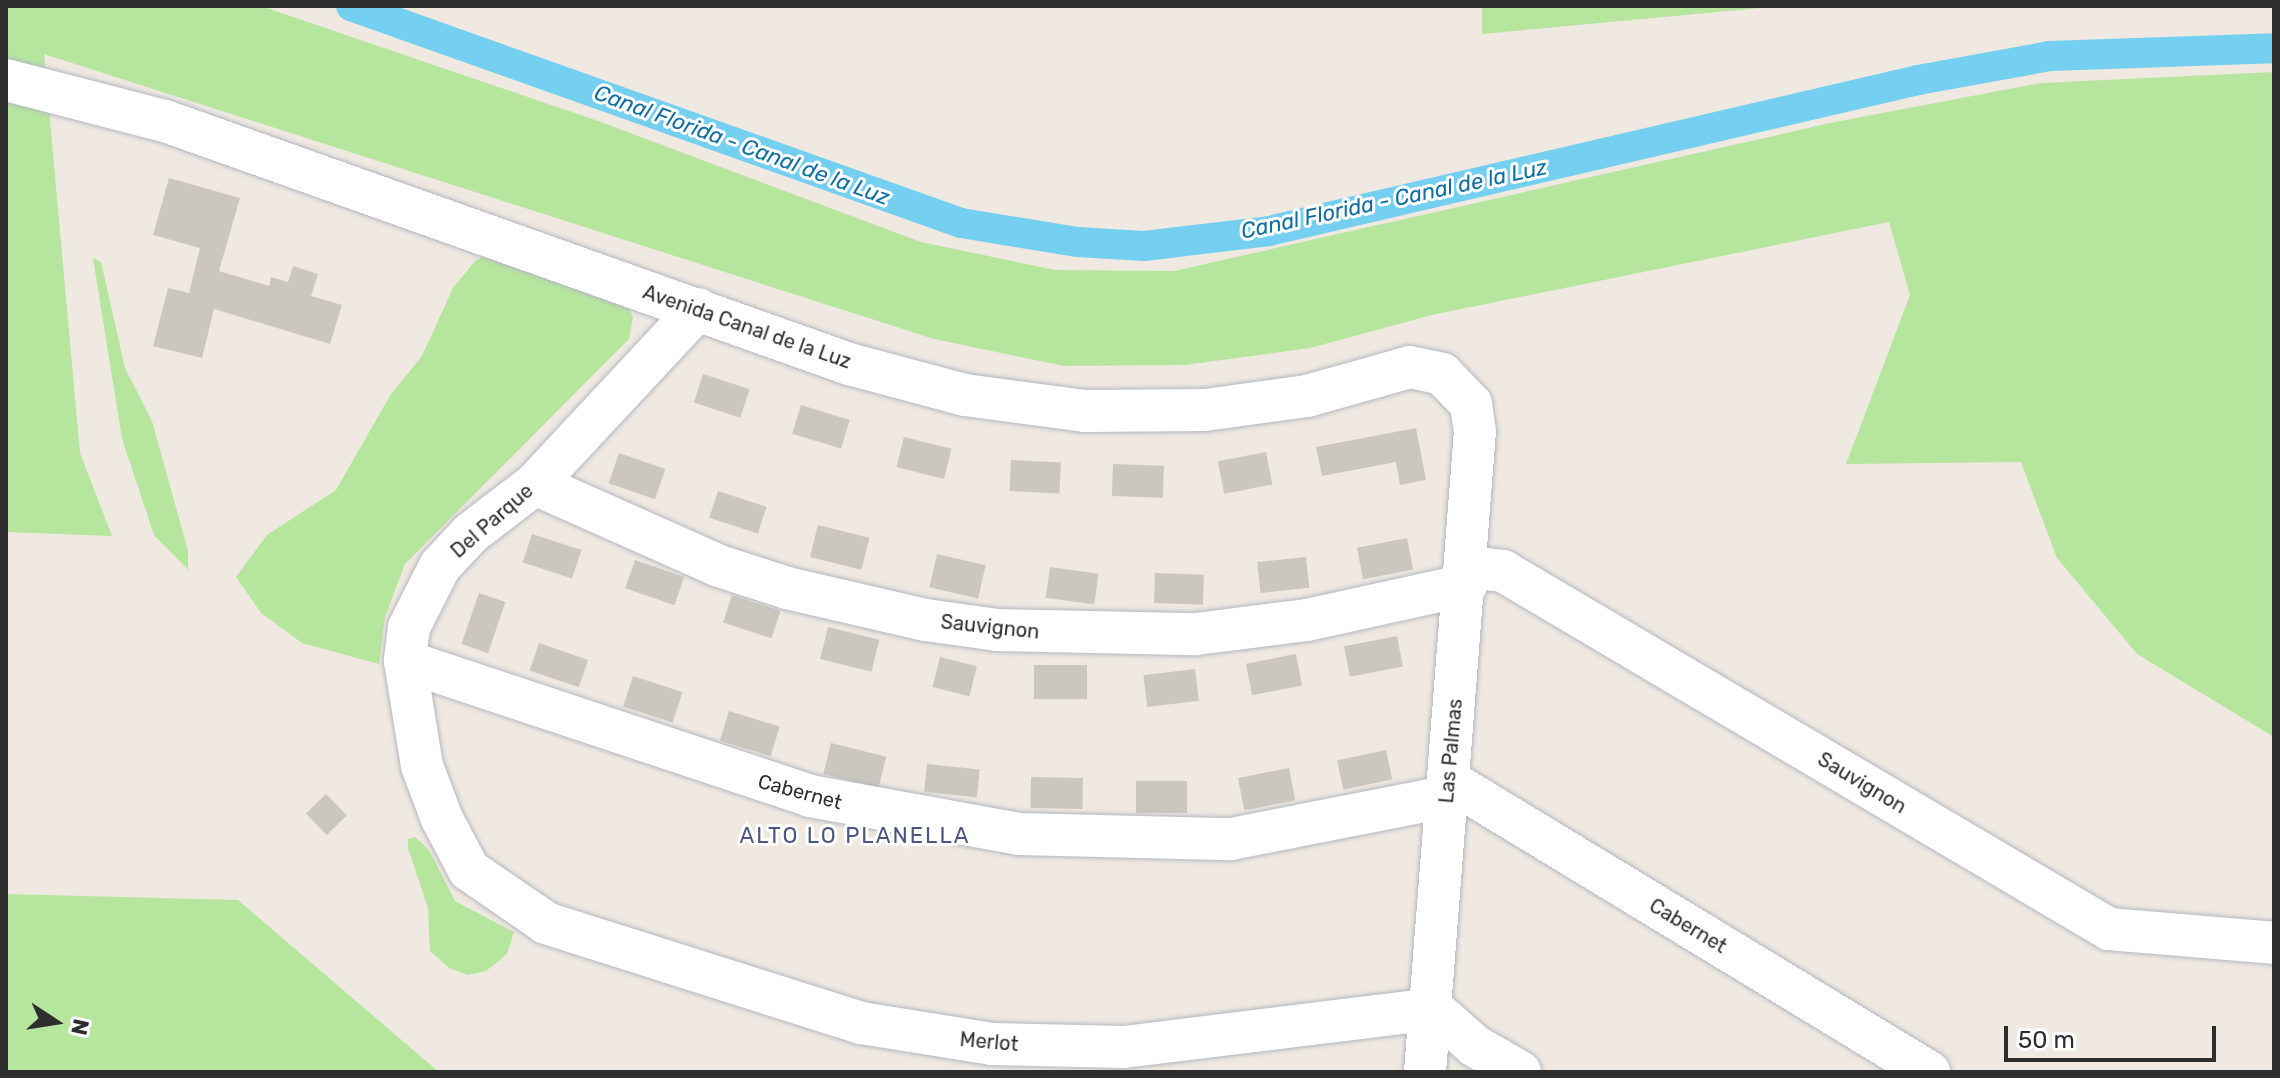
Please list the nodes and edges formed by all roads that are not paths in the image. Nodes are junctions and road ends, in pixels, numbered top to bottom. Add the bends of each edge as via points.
1 (6, 80) edge
2 (698, 309) junction
3 (1475, 431) joint
4 (535, 484) junction
5 (1467, 576) junction
6 (405, 661) junction
7 (1447, 788) junction
8 (469, 870) joint
9 (2274, 943) edge
10 (1433, 1009) junction
11 (1425, 1072) edge
12 (1520, 1072) edge
13 (1929, 1072) edge

1 - 2 street, Avenida Canal de la Luz via 165,121
2 - 3 street, Avenida Canal de la Luz via 907,382 1085,411 1256,405 1357,385 1410,367 1428,370 1459,388 1471,404
2 - 4 street, Del Parque
3 - 5 street, Las Palmas
4 - 5 street, Sauvignon via 719,566 787,588 926,620 997,630 1196,634 1307,620
4 - 6 street, Del Parque via 471,533 440,566 409,627
5 - 7 street, Las Palmas
5 - 9 street, Sauvignon via 1503,571 2109,929
6 - 7 street, Cabernet via 797,792 879,812 1005,832 1090,839 1231,839
6 - 8 street, Del Parque via 422,766
7 - 10 street, Las Palmas
7 - 13 street, Cabernet
8 - 10 street, Merlot via 546,923 797,1007 926,1036 1058,1048 1124,1047
10 - 11 street, Las Palmas
10 - 12 street via 1475,1046

